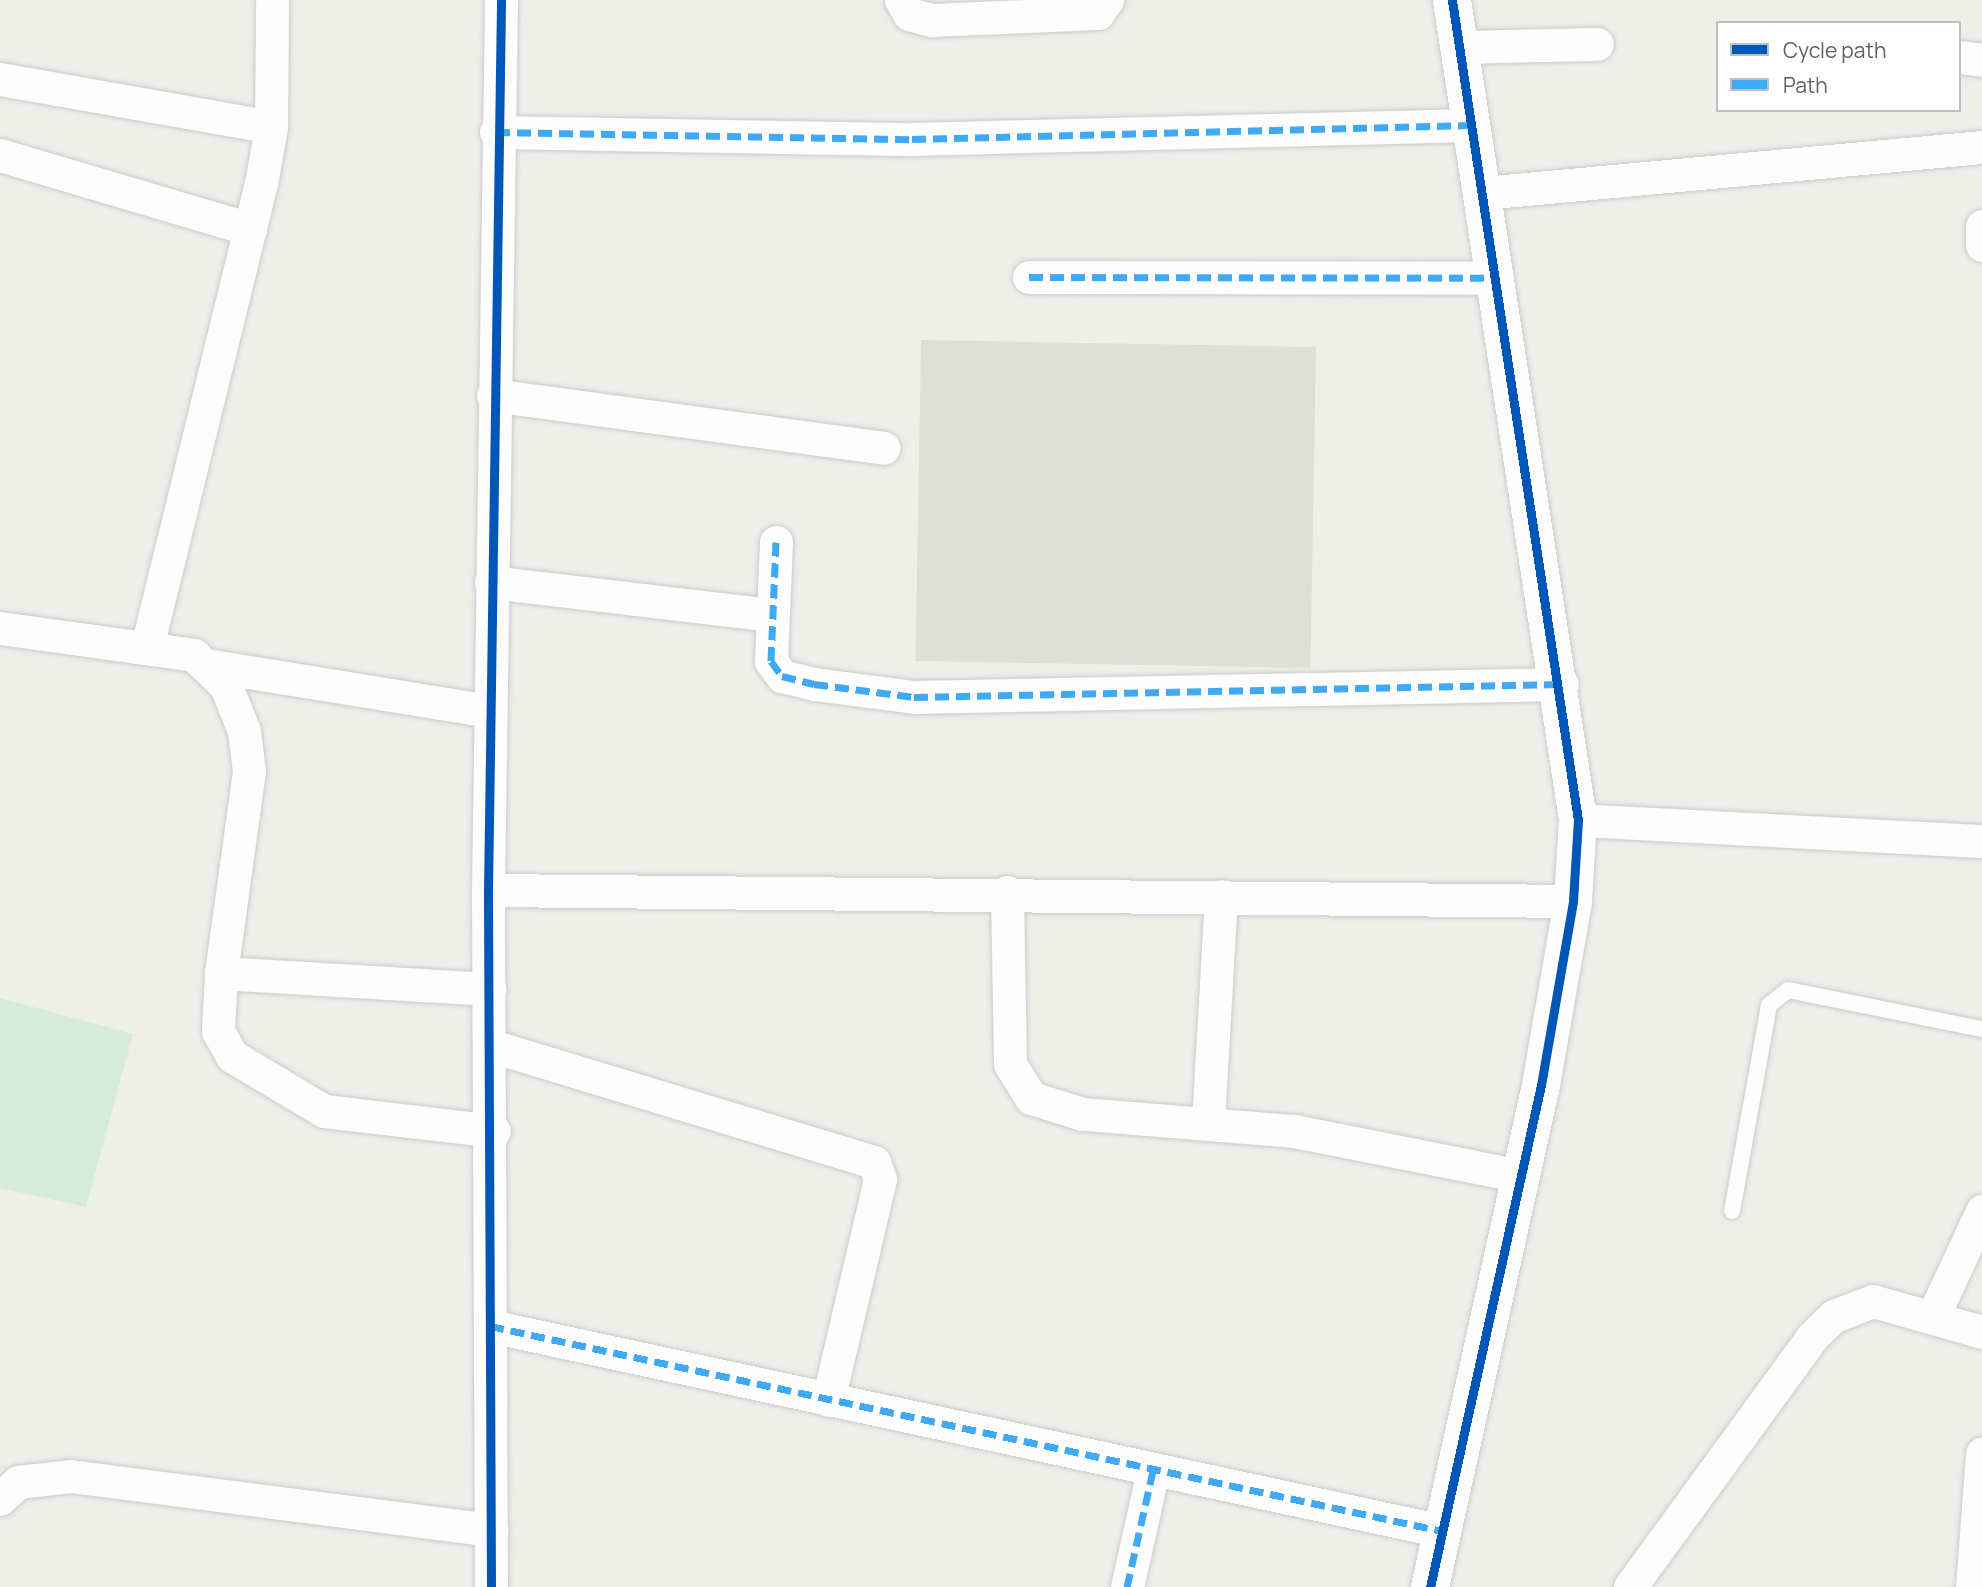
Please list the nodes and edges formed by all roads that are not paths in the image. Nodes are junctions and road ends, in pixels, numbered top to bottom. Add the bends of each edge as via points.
1 (272, 0) edge
2 (500, 0) edge
3 (901, 0) edge
4 (1107, 0) edge
5 (1452, 0) edge
6 (1597, 44) dead end
7 (1460, 47) junction
8 (1961, 57) edge
9 (1982, 60) edge
10 (0, 79) edge
11 (1472, 125) junction
12 (271, 127) junction
13 (496, 132) junction
14 (1982, 148) edge
15 (0, 155) edge
16 (1483, 193) junction
17 (1982, 226) edge
18 (250, 229) junction
19 (1982, 245) edge
20 (1029, 277) dead end
21 (1496, 278) junction
22 (494, 395) junction
23 (883, 448) dead end
24 (776, 542) dead end
25 (491, 582) junction
26 (772, 615) junction
27 (0, 628) edge
28 (147, 647) junction
29 (212, 666) junction
30 (1562, 684) junction
31 (490, 711) junction
32 (1578, 820) junction
33 (1982, 841) edge
34 (488, 890) junction
35 (1007, 892) junction
36 (1221, 896) junction
37 (1573, 901) junction
38 (221, 973) junction
39 (490, 989) junction
40 (1982, 1029) edge
41 (492, 1046) junction
42 (1208, 1122) junction
43 (494, 1131) junction
44 (1521, 1176) junction
45 (1732, 1211) dead end
46 (1982, 1211) edge
47 (1934, 1314) junction
48 (490, 1326) junction
49 (1982, 1332) edge
50 (828, 1400) junction
51 (1982, 1453) edge
52 (1153, 1471) junction
53 (0, 1499) edge
54 (492, 1530) junction
55 (1442, 1531) junction
56 (491, 1587) edge
57 (1127, 1587) edge
58 (1430, 1587) edge
59 (1630, 1587) edge
60 (1972, 1587) edge

1 - 12 street
2 - 13 street
3 - 4 street via 909,14 932,20 1098,13
5 - 7 street
6 - 7 street
7 - 11 street
8 - 9 street
10 - 12 street
11 - 13 street via 912,139
11 - 16 street
12 - 18 street
13 - 22 street
14 - 16 street
15 - 18 street
16 - 21 street
17 - 19 street
18 - 28 street
20 - 21 street
21 - 30 street
22 - 23 street
22 - 25 street
24 - 26 street
25 - 26 street
25 - 31 street
26 - 30 street via 769,651 782,676 914,697
27 - 28 street
28 - 29 street via 194,655
29 - 31 street
29 - 38 street via 236,707 249,771
30 - 32 street
31 - 34 street
32 - 33 street
32 - 37 street
34 - 35 street
34 - 39 street
35 - 36 street
35 - 42 street via 1015,1081 1031,1098 1083,1114
36 - 37 street
36 - 42 street
37 - 44 street
38 - 39 street
38 - 43 street via 218,1031 225,1049 279,1089 324,1111
39 - 41 street
40 - 45 lane via 1788,990 1769,1005
41 - 43 street
41 - 50 street via 874,1162 880,1179
42 - 44 street via 1294,1131
43 - 48 street
44 - 55 street
46 - 47 street
47 - 49 street
47 - 59 street via 1873,1301 1834,1315 1812,1337
48 - 50 street
48 - 54 street
50 - 52 street
51 - 60 street
52 - 55 street
52 - 57 street
53 - 54 street via 18,1482 70,1476
54 - 56 street
55 - 58 street

